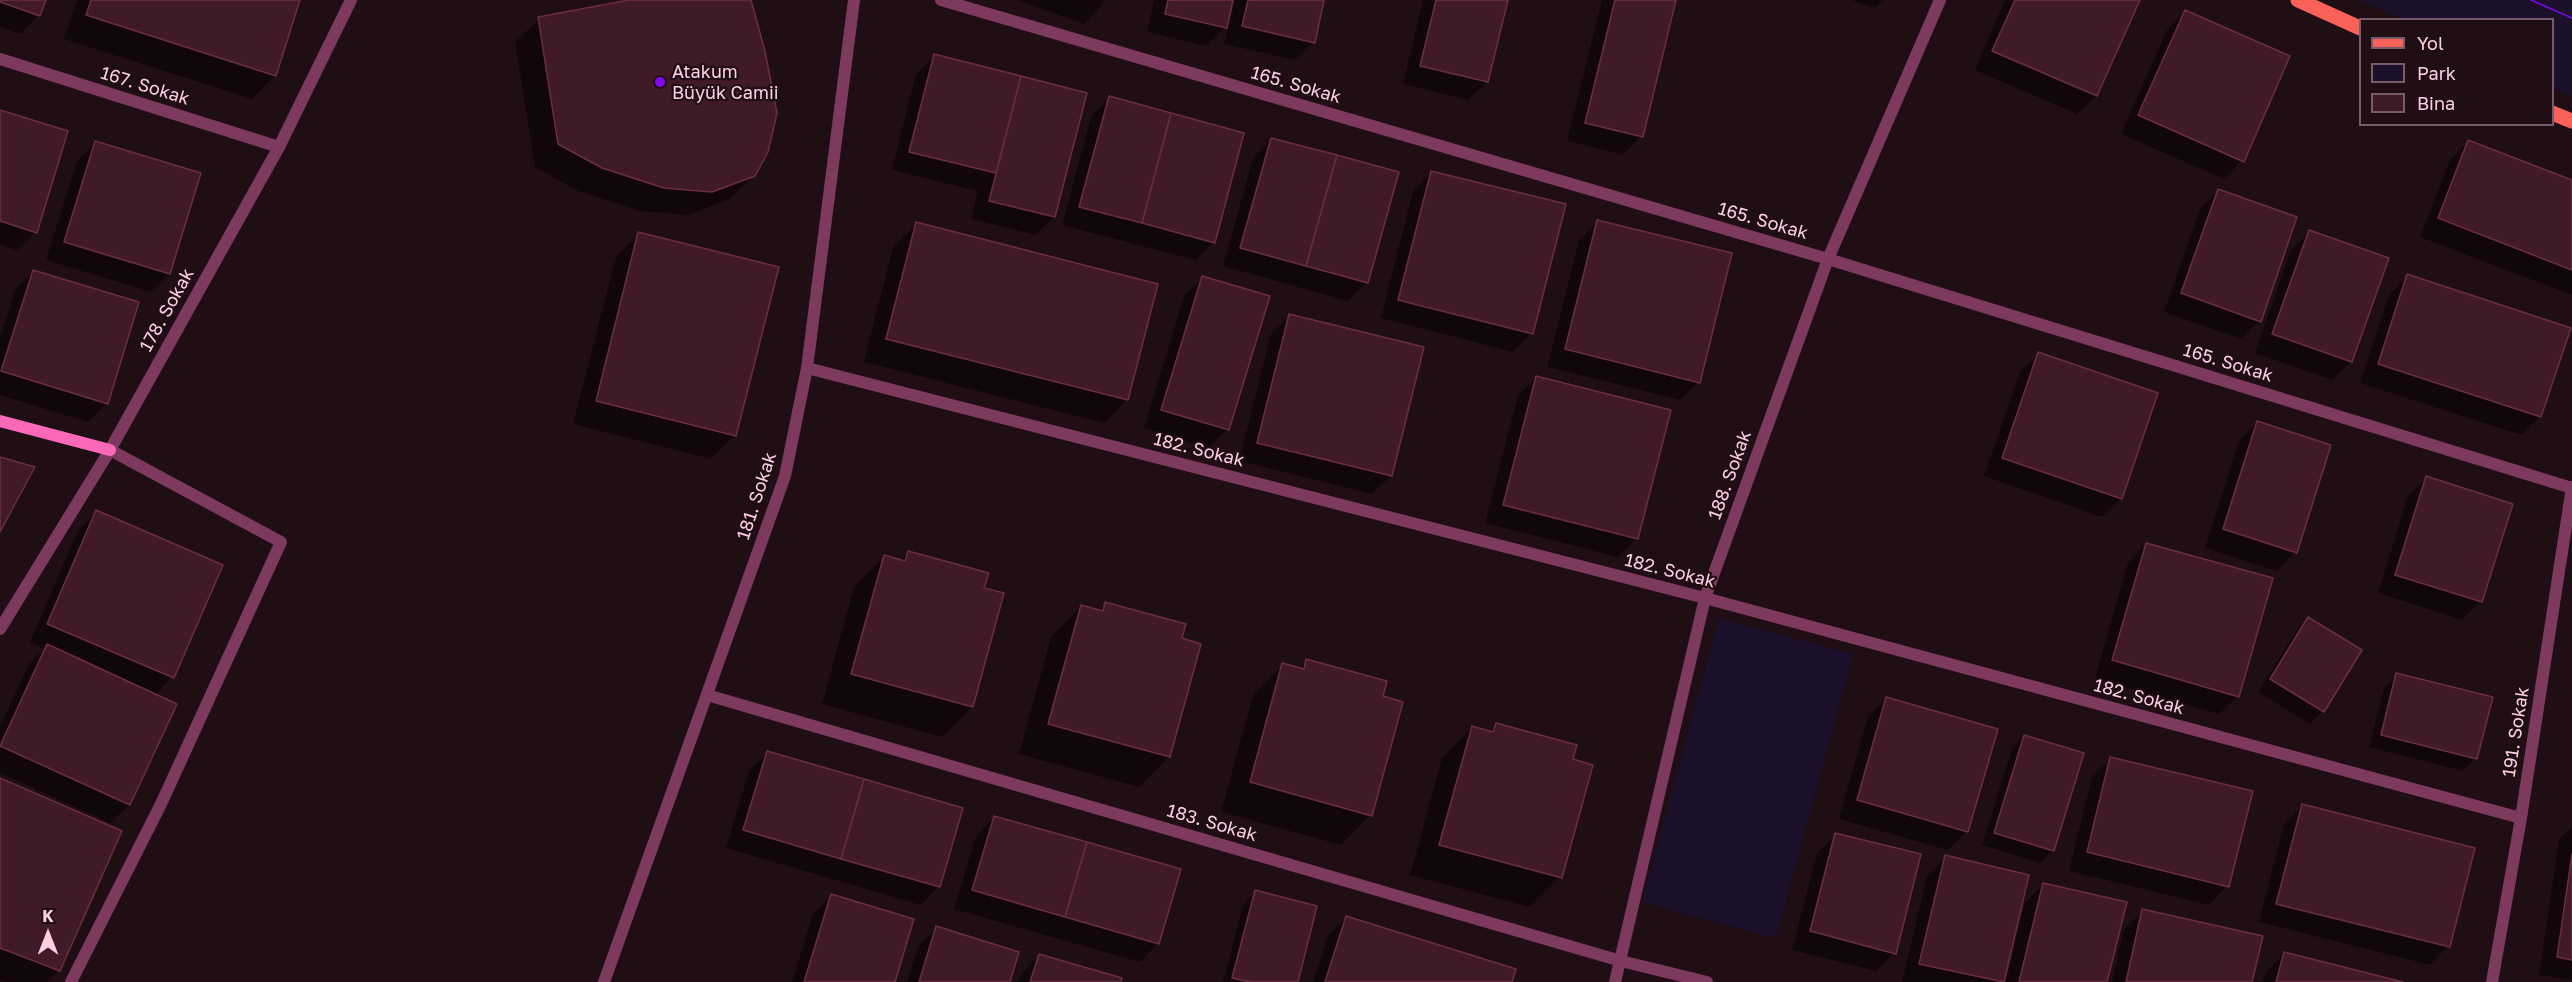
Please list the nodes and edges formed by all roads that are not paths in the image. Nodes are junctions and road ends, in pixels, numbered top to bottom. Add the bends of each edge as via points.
1 (351, 0) edge
2 (854, 0) edge
3 (941, 0) edge
4 (1940, 0) edge
5 (2298, 0) edge
6 (2359, 27) edge
7 (0, 59) edge
8 (2554, 112) edge
9 (2572, 121) edge
10 (279, 147) junction
11 (1828, 259) junction
12 (807, 368) junction
13 (0, 421) edge
14 (110, 450) junction
15 (2572, 487) edge
16 (1705, 598) junction
17 (0, 629) edge
18 (707, 695) junction
19 (2521, 818) junction
20 (1621, 961) junction
21 (71, 982) edge
22 (604, 982) edge
23 (1615, 982) edge
24 (1707, 982) edge
25 (2493, 982) edge

1 - 10 street, 178. Sokak
2 - 12 street, 181. Sokak
3 - 11 street, 165. Sokak
4 - 11 street, 188. Sokak
5 - 6 main road
7 - 10 street, 167. Sokak
8 - 9 main road
10 - 14 street, 178. Sokak
11 - 15 street, 165. Sokak
11 - 16 street, 188. Sokak
12 - 16 street, 182. Sokak
12 - 18 street, 181. Sokak via 785,476
13 - 14 street
14 - 17 street, 178. Sokak
14 - 21 street via 281,542 161,804
15 - 19 street, 191. Sokak
16 - 19 street, 182. Sokak
16 - 20 street, 188. Sokak
18 - 20 street, 183. Sokak
18 - 22 street, 181. Sokak
19 - 25 street, 191. Sokak
20 - 23 street, 188. Sokak
20 - 24 street, 183. Sokak

